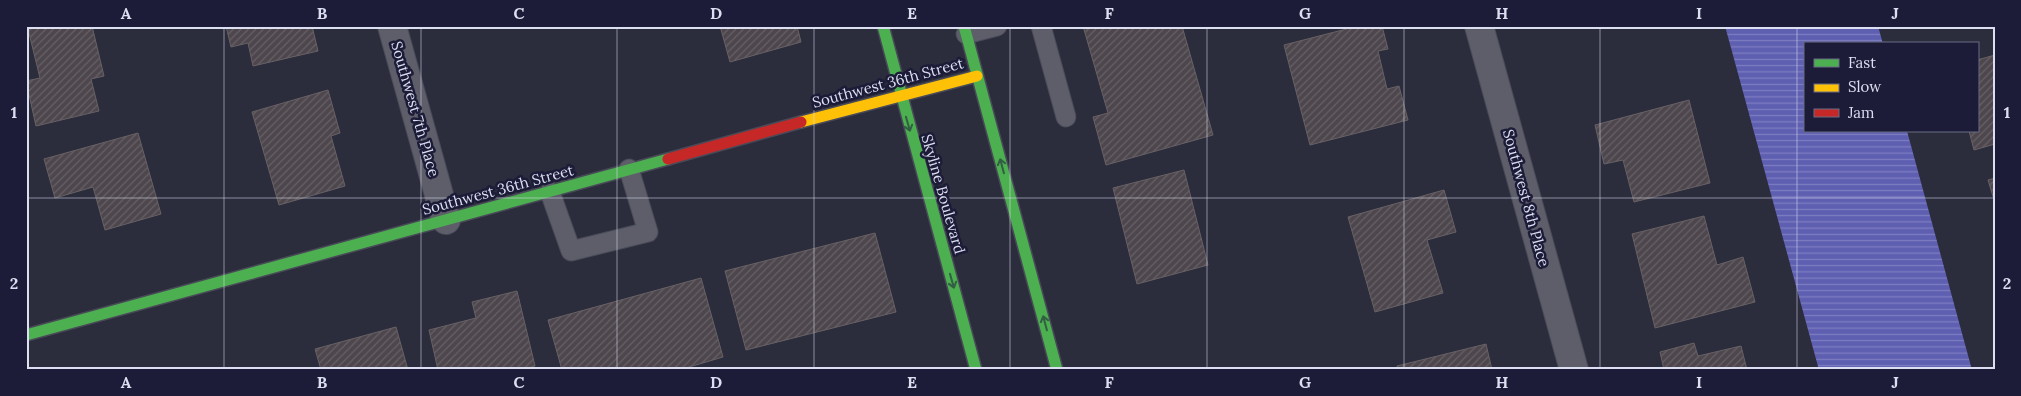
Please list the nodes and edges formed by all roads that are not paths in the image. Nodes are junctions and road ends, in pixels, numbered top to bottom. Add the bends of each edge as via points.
1 (392, 26) edge
2 (883, 26) edge
3 (997, 26) edge
4 (1041, 26) edge
5 (1479, 26) edge
6 (965, 30) edge
7 (977, 76) junction
8 (900, 95) junction
9 (1066, 117) dead end
10 (629, 169) junction
11 (550, 192) junction
12 (446, 220) junction
13 (26, 335) edge
14 (976, 370) edge
15 (1058, 370) edge
16 (1574, 370) edge

1 - 12 street, Southwest 7th Place
2 - 8 street, Skyline Boulevard
3 - 6 lane
4 - 9 lane
5 - 16 street, Southwest 8th Place
6 - 7 street
7 - 8 street, Southwest 36th Street
15 -> 7 street
8 - 10 street, Southwest 36th Street
8 -> 14 street, Skyline Boulevard
10 - 11 street, Southwest 36th Street
10 - 11 lane via 648,232 571,251
11 - 12 street, Southwest 36th Street
12 - 13 street, Southwest 36th Street

